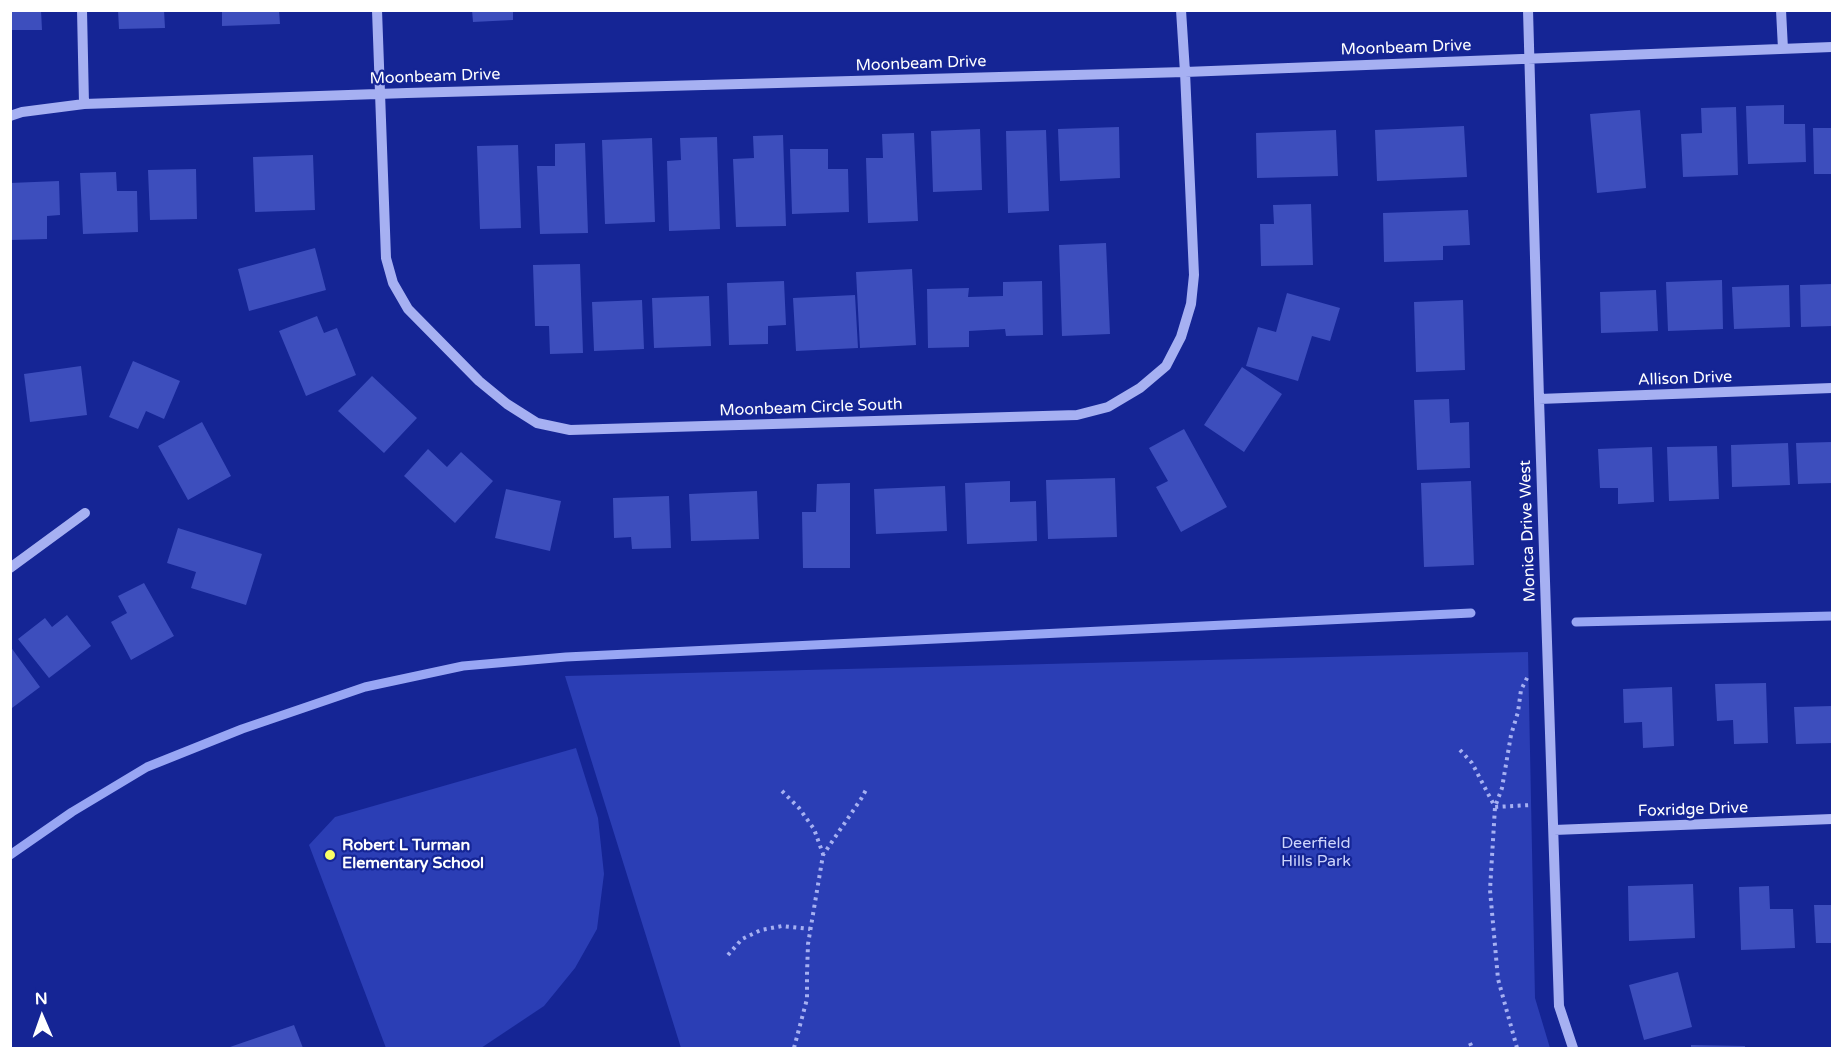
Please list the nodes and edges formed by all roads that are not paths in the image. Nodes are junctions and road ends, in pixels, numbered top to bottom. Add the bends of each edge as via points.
1 (82, 10) edge
2 (377, 10) edge
3 (1180, 10) edge
4 (1528, 10) edge
5 (1781, 10) edge
6 (1833, 47) edge
7 (1783, 49) junction
8 (1530, 59) junction
9 (1185, 72) junction
10 (380, 94) junction
11 (84, 104) junction
12 (10, 116) edge
13 (1833, 388) edge
14 (1539, 399) junction
15 (85, 513) dead end
16 (10, 568) edge
17 (1833, 819) edge
18 (1554, 830) junction
19 (1573, 1048) edge

1 - 11 street
2 - 10 street, Moonbeam Circle South
3 - 9 street, Moonbeam Circle South
4 - 8 street, Monica Drive West
5 - 7 street
6 - 7 street, Moonbeam Drive
7 - 8 street, Moonbeam Drive
8 - 9 street, Moonbeam Drive
8 - 14 street, Monica Drive West
9 - 10 street, Moonbeam Drive
9 - 10 street, Moonbeam Circle South via 1194,275 1191,304 1181,337 1166,366 1108,407 1077,415 570,430 537,423 479,381 408,309 393,283 386,258
10 - 11 street, Moonbeam Drive
11 - 12 street, Moonbeam Drive
13 - 14 street, Allison Drive
14 - 18 street, Monica Drive West
15 - 16 street
17 - 18 street, Foxridge Drive
18 - 19 street, Monica Drive West via 1559,1006

